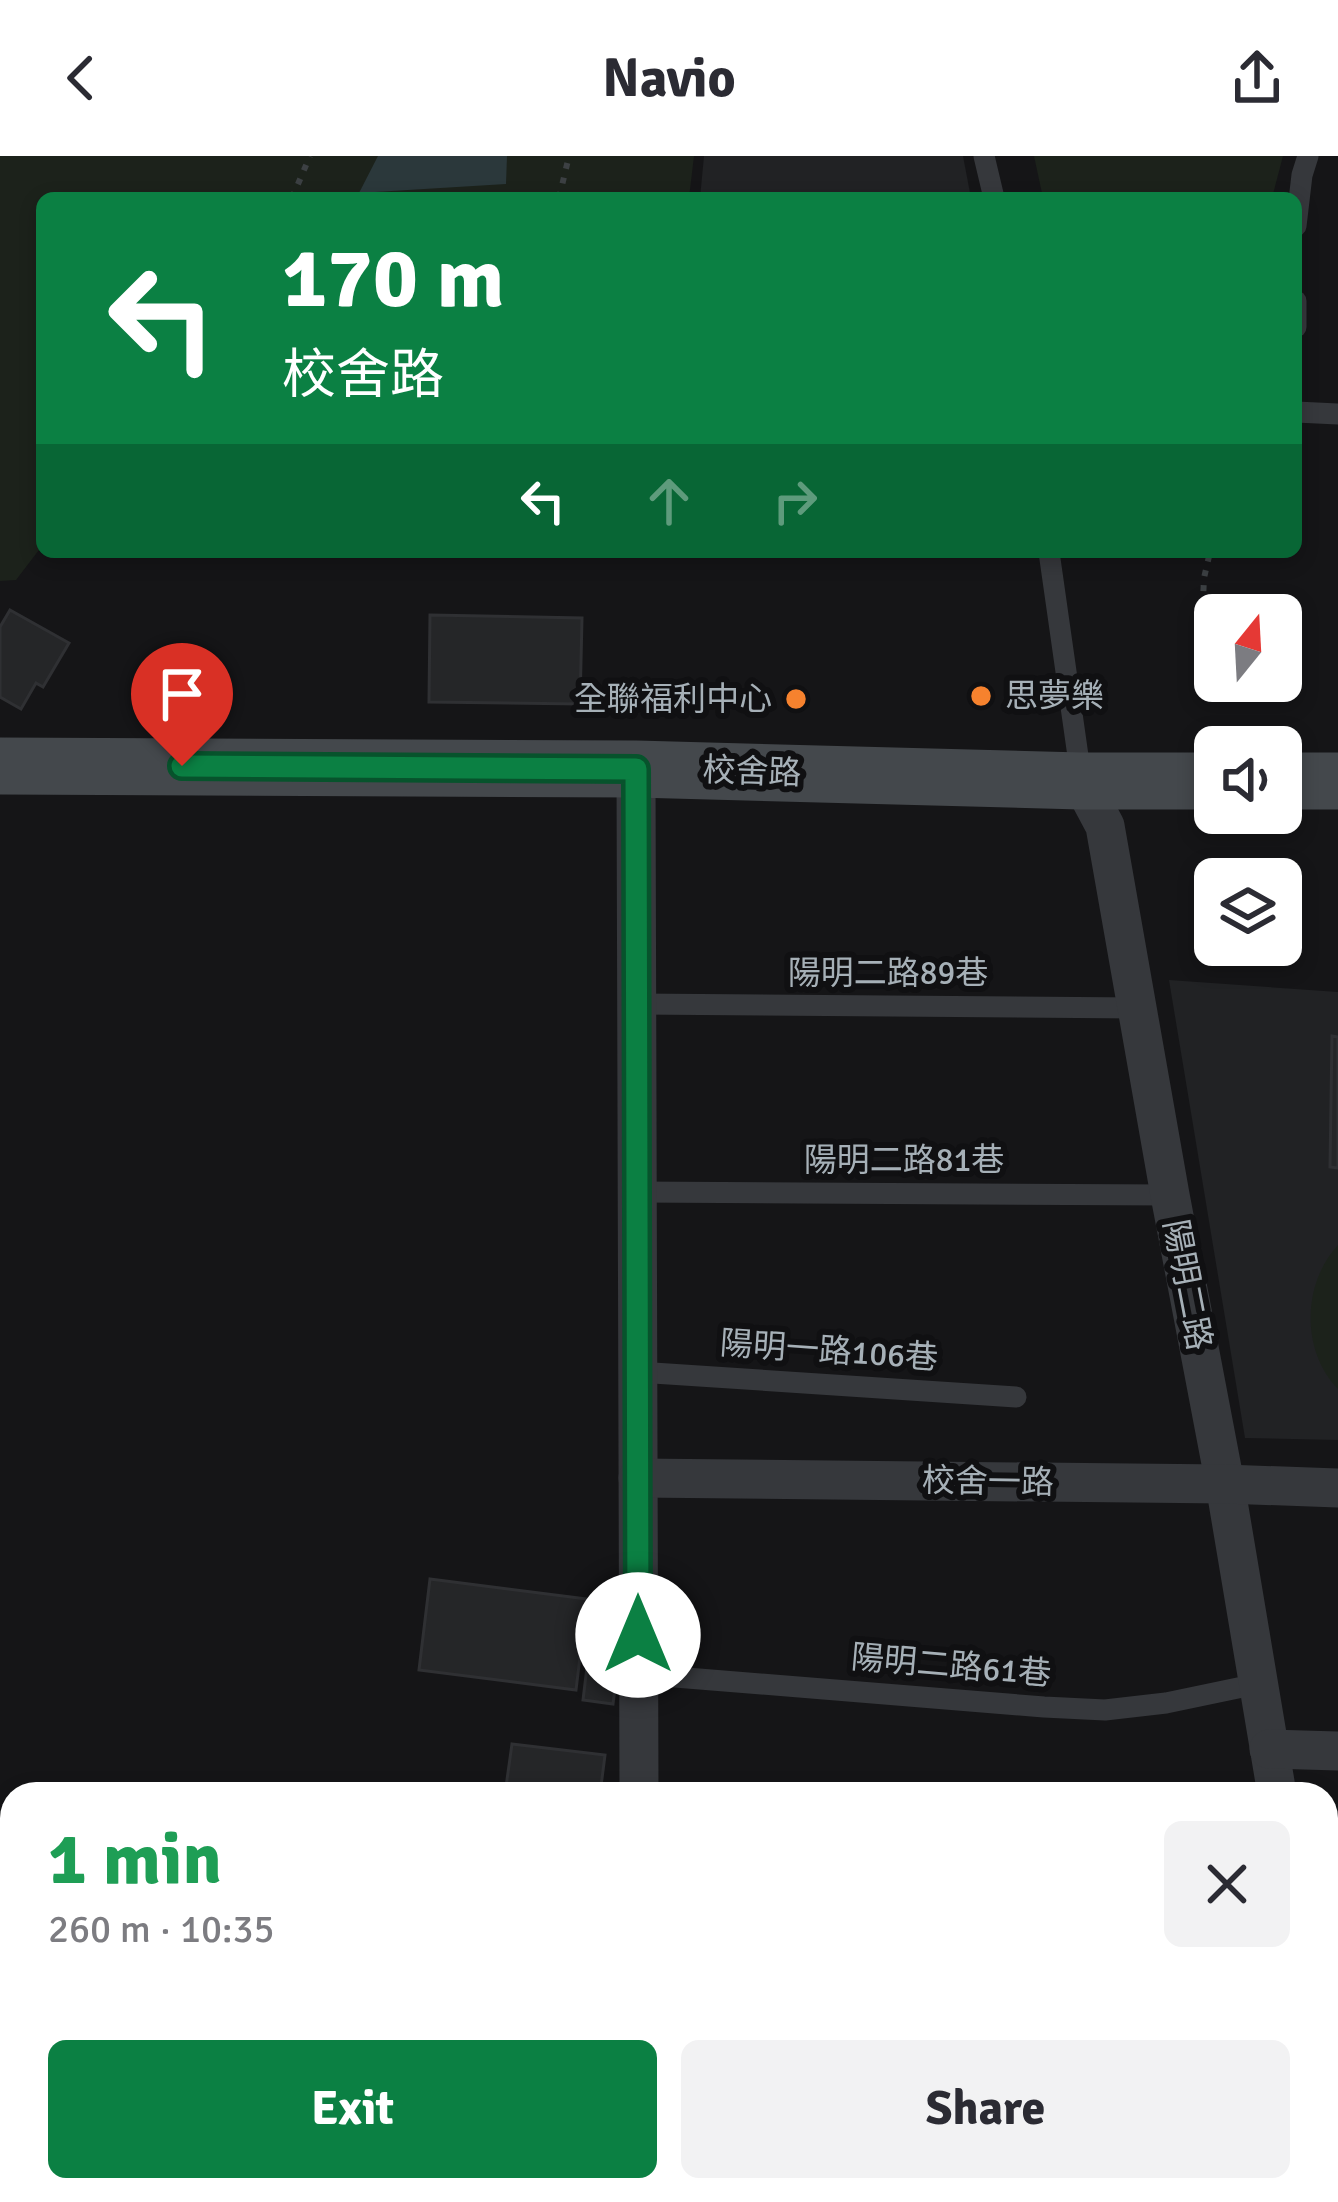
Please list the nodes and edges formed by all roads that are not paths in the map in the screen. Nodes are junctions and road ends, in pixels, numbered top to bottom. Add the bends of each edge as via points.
1 (984, 156) edge
2 (1308, 156) edge
3 (993, 192) edge
4 (1299, 192) edge
5 (1050, 558) edge
6 (0, 766) edge
7 (636, 769) junction
8 (1082, 781) junction
9 (1194, 781) edge
10 (1302, 781) edge
11 (1338, 781) edge
12 (637, 1004) junction
13 (1138, 1008) junction
14 (637, 1192) junction
15 (1170, 1195) junction
16 (638, 1372) junction
17 (1016, 1396) dead end
18 (638, 1478) junction
19 (1225, 1484) junction
20 (1338, 1488) edge
21 (638, 1674) junction
22 (1257, 1684) junction
23 (1269, 1749) junction
24 (1338, 1751) edge
25 (639, 1782) edge
26 (1275, 1782) edge

1 - 3 lane
2 - 4 lane
5 - 8 lane
6 - 7 street, 校舍路
7 - 8 street, 校舍路
7 - 12 street
8 - 9 street, 校舍路
8 - 13 street, 陽明二路 via 1105,826
10 - 11 street
12 - 13 lane, 陽明二路89巷
12 - 14 street
13 - 15 street, 陽明二路
14 - 15 lane, 陽明二路81巷
14 - 16 street
15 - 19 street, 陽明二路
16 - 17 lane, 陽明一路106巷
16 - 18 street
18 - 19 street, 校舍一路
18 - 21 street
19 - 20 street, 校舍一路
19 - 22 street, 陽明二路
21 - 22 lane, 陽明二路61巷 via 1105,1710
21 - 25 street
22 - 23 street, 陽明二路
23 - 24 street
23 - 26 street, 陽明二路

